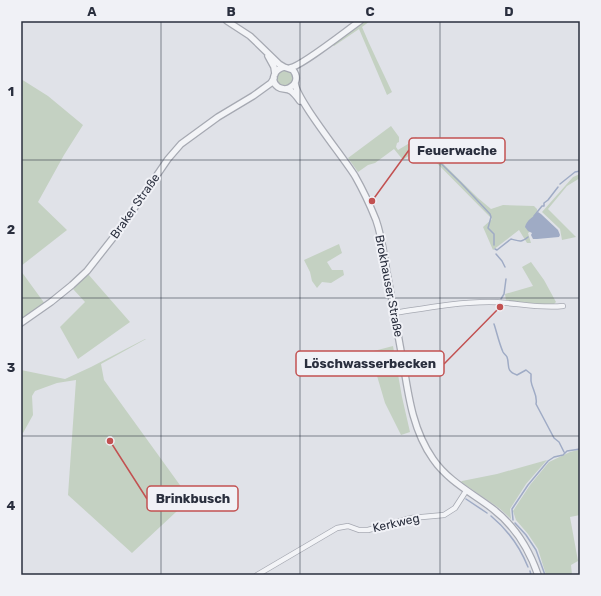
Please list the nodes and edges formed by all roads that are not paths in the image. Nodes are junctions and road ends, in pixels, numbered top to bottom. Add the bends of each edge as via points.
1 (226, 21) edge
2 (360, 21) edge
3 (263, 49) junction
4 (314, 54) junction
5 (287, 67) junction
6 (274, 76) junction
7 (296, 76) junction
8 (295, 83) junction
9 (279, 87) junction
10 (286, 89) junction
11 (254, 96) junction
12 (310, 111) junction
13 (563, 306) dead end
14 (394, 313) junction
15 (21, 323) edge
16 (466, 491) junction
17 (257, 575) edge
18 (538, 575) edge

1 - 3 street via 250,36
2 - 4 street
3 - 5 street via 279,64
3 - 6 street via 273,65
4 - 5 street via 295,66
4 - 7 street via 298,70
5 - 6 street via 279,69
5 - 7 street via 295,72
6 - 9 street
6 - 11 street, Braker Straße via 271,83
7 - 8 street
8 - 10 street
8 - 12 street, Brokhauser Straße
9 - 10 street
9 - 11 street, Braker Straße
10 - 12 street, Brokhauser Straße
11 - 15 street, Braker Straße via 218,117 175,151 87,271 52,302
12 - 14 street, Brokhauser Straße via 355,176 370,205 382,243
13 - 14 street via 490,302
14 - 16 street, Brokhauser Straße via 409,402 419,434 433,460
16 - 17 street, Kerkweg via 455,508 444,515 411,518 368,530 348,526 337,528
16 - 18 street, Brokhauser Straße via 494,510 514,530 527,549

